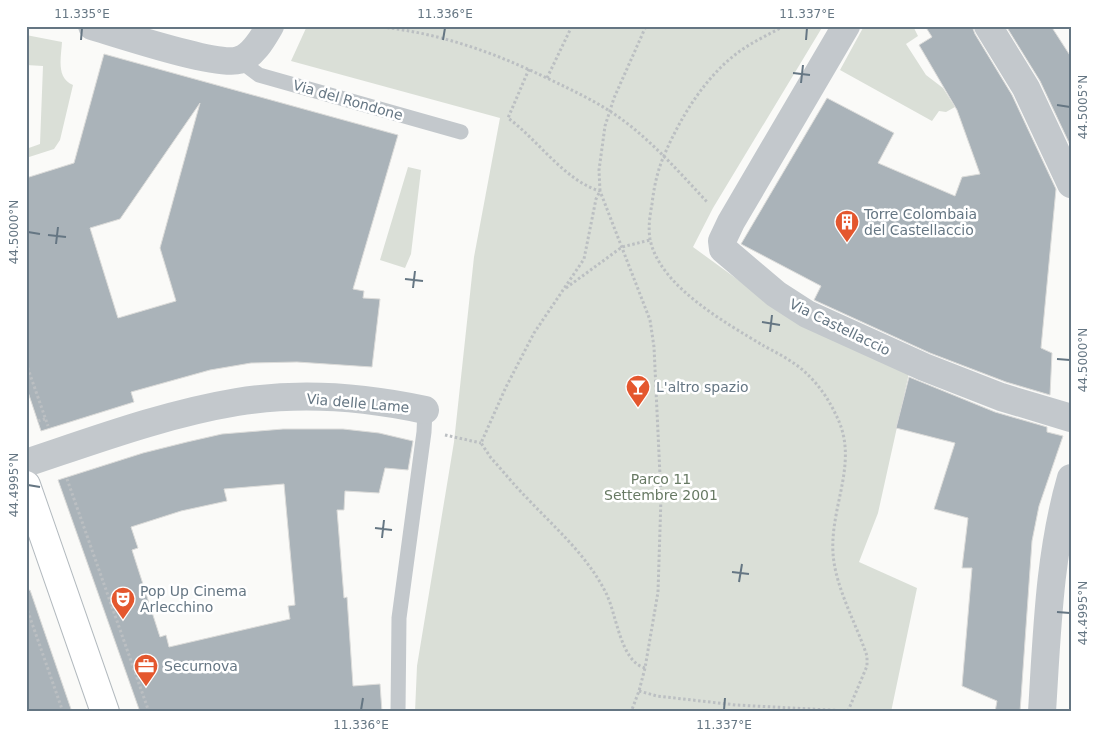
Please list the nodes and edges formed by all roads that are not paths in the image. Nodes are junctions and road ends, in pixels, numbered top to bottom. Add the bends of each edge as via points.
1 (92, 26) edge
2 (270, 26) edge
3 (846, 26) edge
4 (988, 26) edge
5 (239, 60) junction
6 (461, 132) dead end
7 (1071, 184) edge
8 (1071, 418) edge
9 (425, 421) joint
10 (26, 463) edge
11 (1071, 478) edge
12 (26, 485) edge
13 (105, 712) edge
14 (398, 712) edge
15 (1042, 712) edge

1 - 5 street via 210,58
2 - 5 street via 254,49
3 - 8 street, Via Castellaccio via 731,222 722,241 723,249 776,294 807,314 924,367 1001,397
4 - 7 street via 1026,88
5 - 6 lane, Via del Rondone via 259,75
9 - 10 street, Via delle Lame via 382,402 286,398 239,402 183,414
9 - 14 lane via 398,618
11 - 15 street via 1054,553
12 - 13 street

